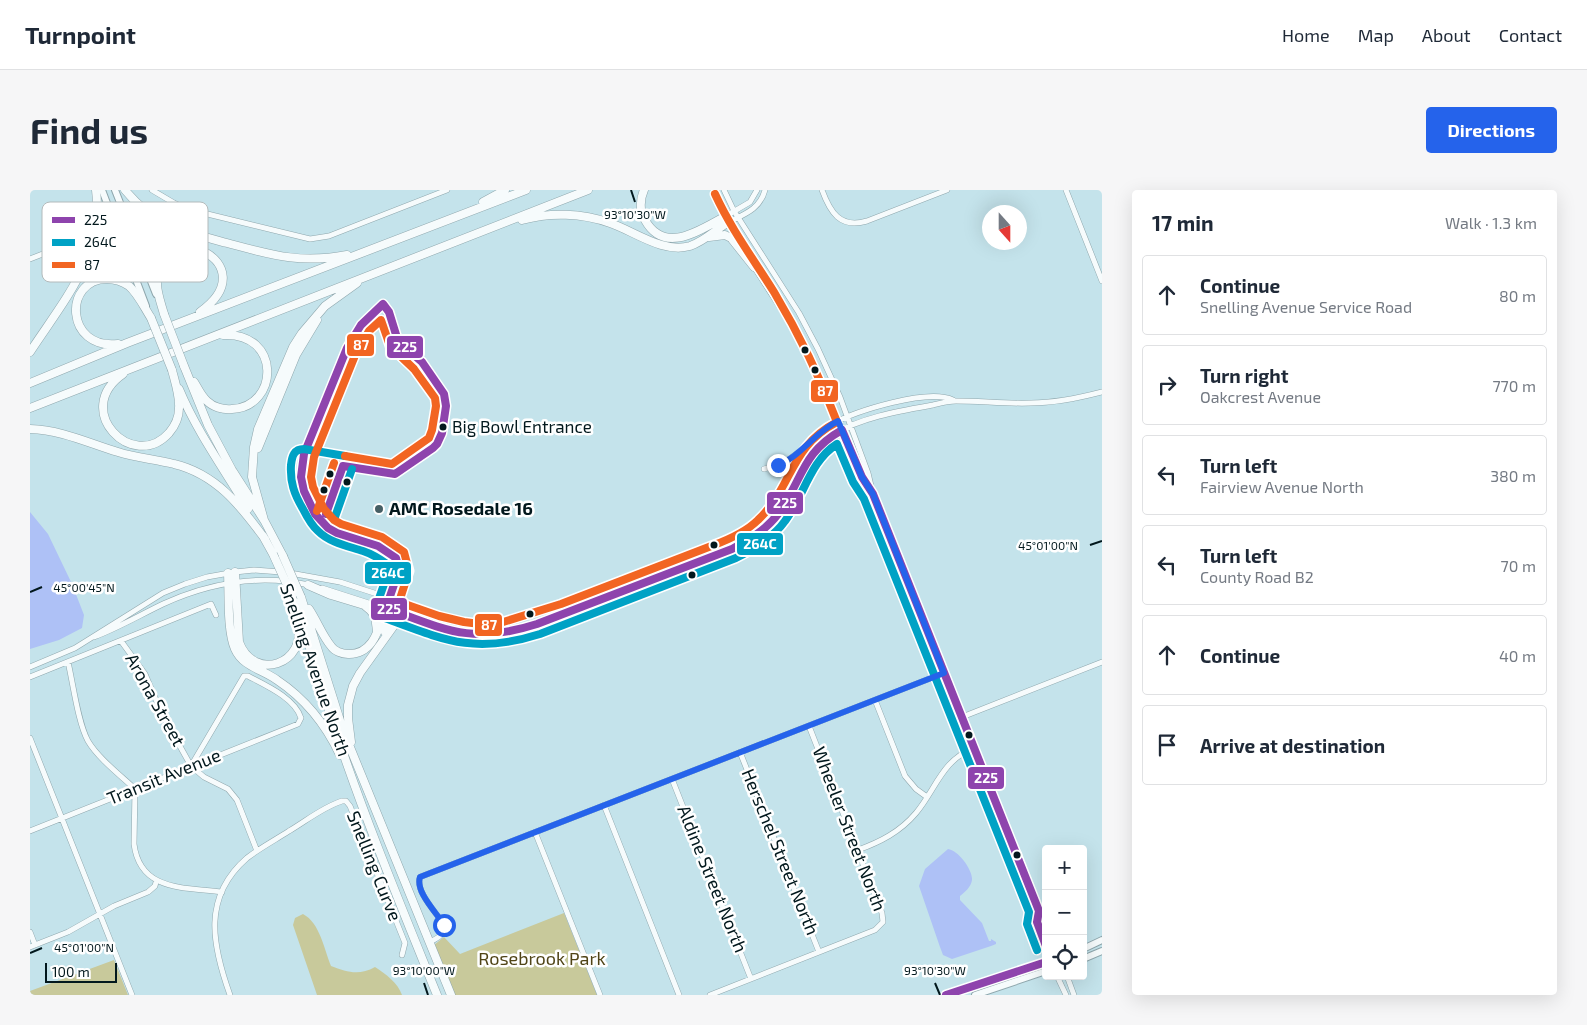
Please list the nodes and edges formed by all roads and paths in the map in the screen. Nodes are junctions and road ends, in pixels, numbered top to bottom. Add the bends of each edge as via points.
1 (102, 190) edge
2 (115, 190) edge
3 (125, 190) edge
4 (152, 190) edge
5 (447, 190) edge
6 (505, 190) edge
7 (526, 190) edge
8 (588, 190) edge
9 (644, 190) edge
10 (714, 190) edge
11 (724, 190) edge
12 (756, 190) edge
13 (765, 190) edge
14 (822, 190) edge
15 (947, 190) edge
16 (1066, 190) edge
17 (107, 202) edge
18 (120, 202) edge
19 (137, 202) edge
20 (171, 202) edge
21 (734, 211) junction
22 (208, 214) edge
23 (738, 217) junction
24 (728, 219) junction
25 (445, 221) junction
26 (477, 233) junction
27 (208, 237) edge
28 (707, 237) junction
29 (368, 250) junction
30 (208, 253) edge
31 (42, 254) edge
32 (30, 259) edge
33 (393, 265) junction
34 (754, 267) junction
35 (1102, 281) edge
36 (76, 282) edge
37 (96, 282) edge
38 (122, 282) edge
39 (137, 282) edge
40 (151, 282) edge
41 (157, 282) edge
42 (164, 314) junction
43 (151, 318) junction
44 (182, 322) junction
45 (216, 336) junction
46 (127, 343) junction
47 (30, 352) edge
48 (139, 364) junction
49 (184, 366) junction
50 (172, 370) junction
51 (30, 383) edge
52 (1102, 392) edge
53 (953, 401) junction
54 (30, 408) edge
55 (847, 418) junction
56 (838, 421) junction
57 (850, 427) junction
58 (30, 429) edge
59 (842, 430) junction
60 (801, 450) junction
61 (764, 469) dead end
62 (873, 494) junction
63 (264, 520) junction
64 (265, 539) junction
65 (231, 572) junction
66 (232, 582) junction
67 (308, 585) junction
68 (390, 598) junction
69 (298, 599) junction
70 (396, 600) junction
71 (555, 607) junction
72 (390, 609) junction
73 (216, 615) dead end
74 (558, 616) junction
75 (430, 623) junction
76 (377, 635) junction
77 (94, 637) junction
78 (121, 640) junction
79 (375, 654) junction
80 (68, 662) junction
81 (1102, 662) edge
82 (30, 667) edge
83 (944, 673) junction
84 (30, 677) edge
85 (875, 700) junction
86 (962, 717) junction
87 (808, 726) junction
88 (30, 738) edge
89 (974, 748) junction
90 (740, 752) junction
91 (352, 754) junction
92 (191, 766) junction
93 (672, 779) junction
94 (135, 789) junction
95 (357, 791) junction
96 (927, 797) junction
97 (604, 805) junction
98 (62, 818) junction
99 (30, 831) edge
100 (535, 832) junction
101 (257, 850) junction
102 (858, 850) junction
103 (156, 882) junction
104 (222, 892) junction
105 (1039, 911) junction
106 (100, 914) junction
107 (1042, 914) edge
108 (30, 932) edge
109 (1042, 935) edge
110 (1102, 940) edge
111 (430, 942) junction
112 (33, 946) edge
113 (1087, 947) edge
114 (1102, 951) edge
115 (819, 952) junction
116 (402, 955) dead end
117 (1087, 957) edge
118 (1042, 963) edge
119 (1042, 972) edge
120 (751, 979) junction
121 (1059, 980) edge
122 (1068, 980) edge
123 (132, 995) edge
124 (230, 995) edge
125 (437, 995) edge
126 (451, 995) edge
127 (600, 995) edge
128 (679, 995) edge
129 (710, 995) edge
130 (946, 995) edge
131 (974, 995) edge
132 (1066, 995) edge
133 (1074, 995) edge

1 - 17 main road, Snelling Avenue North
2 - 18 main road, Snelling Avenue North
3 - 19 highway
4 - 20 street
5 - 22 street via 316,239
6 - 25 highway
7 - 25 highway
8 - 26 highway
9 - 24 highway via 641,203 643,217 651,229 663,236 689,236
10 - 24 street
11 - 21 street
12 - 21 street via 750,202
13 - 23 street via 754,209
14 - 15 street via 834,214 855,223
16 - 35 street
21 - 23 street
21 - 24 street
23 - 24 street
23 - 55 street via 806,326
24 - 28 highway
24 - 34 street
25 - 29 highway
26 - 28 highway via 540,216 570,215 610,223 668,246 690,246
26 - 33 highway
27 - 29 highway via 280,257 318,259
28 - 34 highway via 725,235 731,238
29 - 44 highway
30 - 44 highway via 219,266 222,276 220,289 209,305
31 - 32 street
33 - 45 highway
33 - 63 highway via 335,298 311,321 293,347 254,447 252,477
34 - 56 street via 802,343
36 - 47 highway
37 - 46 highway via 84,290 76,309 78,324 93,341 104,345
38 - 43 highway via 133,290
39 - 43 main road, Snelling Avenue North
40 - 42 main road, Snelling Avenue North
41 - 42 highway
42 - 49 highway, Snelling Avenue North, bridge
43 - 50 highway, Snelling Avenue North, bridge
44 - 46 highway
45 - 48 highway
45 - 49 highway via 240,336 261,351 268,372 258,396 236,409 218,408 202,395
46 - 51 highway
48 - 50 highway via 112,383 105,395 103,408 105,421 113,433 135,445 161,440 174,426 180,407
48 - 54 highway
49 - 63 highway, Snelling Avenue North via 208,425
50 - 64 highway, Snelling Avenue North via 196,426
52 - 53 street via 1032,403
53 - 55 street via 933,397 906,399
53 - 57 street via 891,412
55 - 56 street
55 - 57 street
56 - 59 street
56 - 60 street
57 - 59 street
57 - 62 street
58 - 64 highway via 68,435 120,453 195,471 232,497
59 - 62 street
59 - 74 street via 810,456 778,513 754,536 732,549
60 - 61 street via 786,462
60 - 71 street via 773,503 745,532
62 - 83 street
63 - 69 highway, Snelling Avenue North, bridge
64 - 69 highway, Snelling Avenue North, bridge
65 - 66 highway
65 - 68 street via 262,570 298,574 340,582
65 - 77 street via 163,593
66 - 67 street via 277,581
66 - 69 highway via 239,642 256,662 268,665 279,662 288,658 296,648 300,632
66 - 77 street via 182,596
66 - 95 highway via 231,636 238,655 248,665 275,678 306,704 330,736
67 - 72 street
67 - 76 highway via 364,605 375,616
68 - 70 street
68 - 72 street
69 - 76 highway via 331,647 338,652 360,652
69 - 91 highway, Snelling Avenue North
69 - 95 highway, Snelling Avenue North via 333,724
70 - 71 street via 476,624 511,622
70 - 72 street
71 - 74 street
72 - 75 street
72 - 76 highway
72 - 79 highway
73 - 78 street via 211,604
74 - 75 street via 490,635 465,634
75 - 79 highway via 407,618 398,620
77 - 82 street
78 - 80 street
78 - 92 street, Arona Street via 144,674
79 - 91 highway via 360,673 350,696 348,718
80 - 84 street
80 - 94 street via 88,742
81 - 86 street
83 - 85 street
83 - 86 street
85 - 87 street
85 - 96 street via 905,776
86 - 89 street
87 - 90 street
87 - 102 street, Wheeler Street North
88 - 98 street
89 - 96 street via 954,758
89 - 105 street
90 - 93 street
90 - 115 street, Herschel Street North
91 - 111 highway, Snelling Avenue North
92 - 92 street, Transit Avenue via 244,676 279,693 299,712 298,724
92 - 94 street, Transit Avenue
92 - 101 street, Arona Street via 233,794
93 - 97 street
93 - 120 street, Aldine Street North
94 - 98 street, Transit Avenue
94 - 103 street via 135,851 141,866
95 - 125 highway, Snelling Avenue North
96 - 102 street via 901,827 882,840
97 - 100 street
97 - 128 street
98 - 99 street, Transit Avenue
98 - 106 street
100 - 111 street via 419,879 428,904 444,925 440,937
100 - 127 street
101 - 104 street, Snelling Curve via 234,872
101 - 116 street, Snelling Curve via 338,802 348,803 405,943
102 - 115 street, Wheeler Street North via 883,914 881,926
103 - 104 street
103 - 106 street via 148,892
104 - 124 street, Snelling Curve via 214,934
105 - 107 street
105 - 109 street
106 - 112 street
106 - 123 street
108 - 112 street
110 - 113 main road
111 - 126 highway, Snelling Avenue North
114 - 117 main road
115 - 120 street
118 - 130 main road
119 - 131 main road
120 - 129 street
121 - 132 street
122 - 133 street

